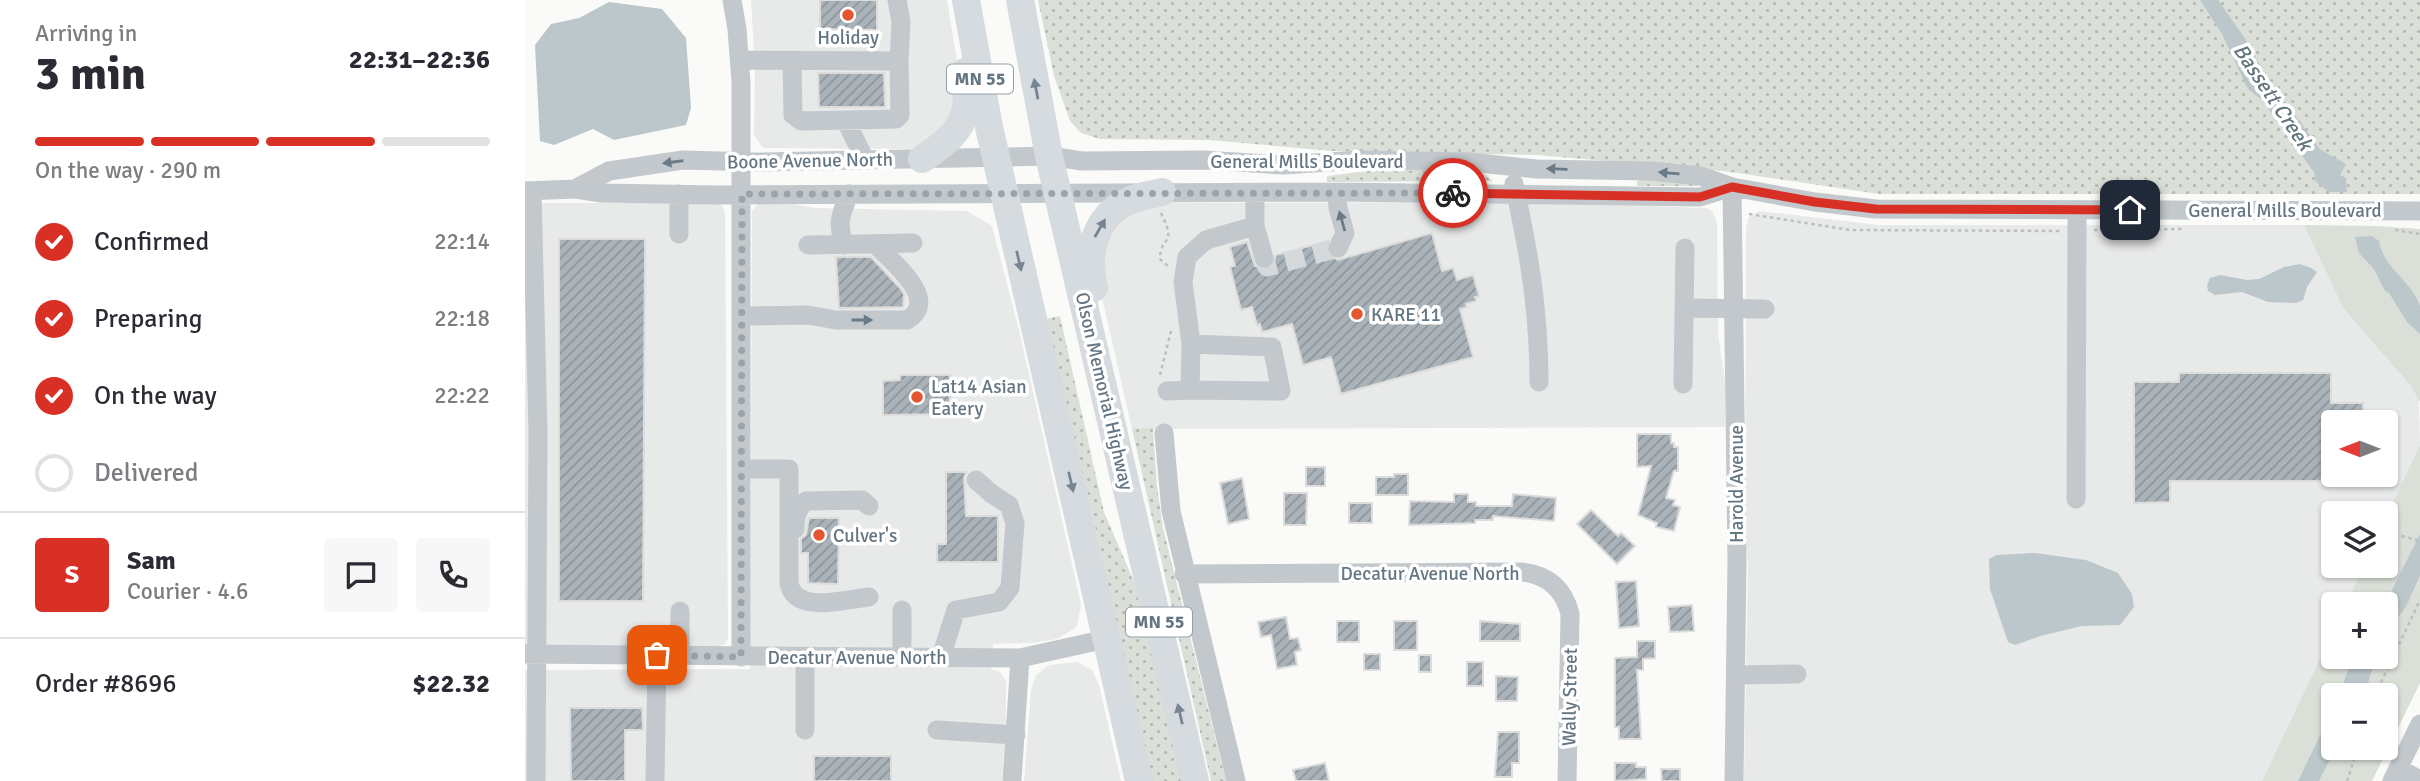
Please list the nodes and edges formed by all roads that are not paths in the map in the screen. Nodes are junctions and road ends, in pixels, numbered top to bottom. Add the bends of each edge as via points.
1 (732, 0) edge
2 (890, 0) edge
3 (897, 0) edge
4 (953, 0) edge
5 (966, 0) edge
6 (1020, 0) edge
7 (899, 53) junction
8 (740, 60) junction
9 (792, 61) junction
10 (846, 121) junction
11 (1049, 156) junction
12 (864, 158) junction
13 (996, 158) junction
14 (922, 159) junction
15 (741, 161) junction
16 (1510, 166) junction
17 (1732, 187) junction
18 (575, 189) junction
19 (529, 191) edge
20 (1337, 192) junction
21 (1255, 193) junction
22 (679, 194) junction
23 (742, 194) junction
24 (849, 194) junction
25 (1004, 194) junction
26 (1059, 194) junction
27 (1516, 194) junction
28 (1161, 201) junction
29 (2077, 210) junction
30 (2420, 211) edge
31 (1255, 226) junction
32 (679, 234) dead end
33 (913, 243) dead end
34 (875, 244) junction
35 (808, 245) dead end
36 (844, 245) junction
37 (1338, 248) dead end
38 (1685, 248) dead end
39 (1264, 258) dead end
40 (1684, 308) junction
41 (1732, 309) junction
42 (1765, 309) dead end
43 (742, 316) junction
44 (1191, 344) junction
45 (1539, 382) dead end
46 (1683, 384) dead end
47 (1190, 390) junction
48 (1167, 391) dead end
49 (1164, 433) dead end
50 (1122, 462) junction
51 (741, 469) junction
52 (976, 480) dead end
53 (2076, 499) dead end
54 (869, 506) dead end
55 (1184, 574) junction
56 (902, 610) dead end
57 (680, 611) dead end
58 (1570, 614) joint
59 (1106, 639) junction
60 (530, 654) edge
61 (657, 655) junction
62 (680, 656) junction
63 (741, 657) junction
64 (805, 657) junction
65 (902, 657) junction
66 (941, 657) junction
67 (1020, 658) junction
68 (1797, 674) dead end
69 (1736, 675) junction
70 (2420, 724) edge
71 (805, 730) dead end
72 (937, 730) dead end
73 (1016, 735) junction
74 (2395, 774) edge
75 (2420, 780) edge
76 (536, 781) edge
77 (655, 781) edge
78 (1012, 781) edge
79 (1139, 781) edge
80 (1195, 781) edge
81 (1236, 781) edge
82 (1567, 781) edge
83 (1734, 781) edge

1 - 8 street
2 - 7 street
3 - 7 street
4 - 14 highway via 968,98 957,132
5 - 13 highway, MN 55
11 -> 6 highway, Olson Memorial Highway / MN 55
7 - 9 street
7 - 10 street via 900,115 891,121
8 - 9 street
8 - 15 street
9 - 10 street via 793,115 801,121
10 - 12 street
11 - 13 street, Boone Avenue North
11 - 16 street, General Mills Boulevard via 1083,161 1283,164 1360,160
11 - 26 highway, Olson Memorial Highway / MN 55
12 - 14 street, Boone Avenue North
12 - 15 street, Boone Avenue North
13 - 14 street, Boone Avenue North
13 - 25 highway, MN 55
15 -> 18 street, Boone Avenue North via 683,160 609,171
15 - 23 street
17 -> 16 street, General Mills Boulevard via 1675,173
16 - 27 street
17 - 27 street, General Mills Boulevard via 1700,197
17 - 29 street, General Mills Boulevard via 1876,209
17 - 41 street, Harold Avenue
18 - 19 street, Boone Avenue North
18 - 22 street, Boone Avenue North
19 - 60 street via 538,433
20 - 21 street, General Mills Boulevard
20 - 27 street, General Mills Boulevard
37 -> 20 street via 1345,233
21 - 28 street, General Mills Boulevard
21 - 31 street
22 - 23 street, Boone Avenue North
22 - 32 street
23 - 24 street, Boone Avenue North
23 - 43 street
24 - 25 street, Boone Avenue North
24 - 36 street via 839,217
25 - 26 street, Boone Avenue North
25 -> 59 highway, MN 55
26 - 28 street, General Mills Boulevard
26 - 50 highway, Olson Memorial Highway / MN 55
27 - 45 street via 1535,292
50 -> 28 highway via 1119,391 1092,276 1091,250 1098,229 1116,209 1129,200
29 - 30 street, General Mills Boulevard
29 - 53 street
31 - 39 street
31 - 44 street via 1199,243 1187,257 1183,282
33 - 34 street
34 - 36 street
43 -> 34 street via 908,320 915,316 919,304 917,288
35 - 36 street
38 - 40 street
40 - 41 street
40 - 46 street
41 - 42 street
41 - 69 street, Harold Avenue
43 - 51 street
44 - 47 street
44 - 47 street via 1272,347 1280,391
47 - 48 street
49 - 55 street via 1171,511
80 -> 50 highway, Olson Memorial Highway / MN 55
51 - 54 street via 789,469 791,592 803,601 860,598 798,591 799,507 813,500 862,500
51 - 63 street
52 - 66 street via 1009,505 1015,523 1010,588 999,602 956,610
55 - 58 street, Decatur Avenue North via 1522,572 1557,587
55 - 81 street
56 - 65 street
57 - 62 street
58 - 82 street, Wally Street
59 - 67 street, Decatur Avenue North
59 - 79 highway, MN 55
60 - 61 street, Decatur Avenue North
60 - 76 street
61 - 62 street, Decatur Avenue North
61 - 77 street
62 - 63 street, Decatur Avenue North
63 - 64 street, Decatur Avenue North
64 - 65 street, Decatur Avenue North
64 - 71 street
65 - 66 street, Decatur Avenue North
66 - 67 street, Decatur Avenue North
67 - 73 street
68 - 69 street
69 - 83 street, Harold Avenue
70 - 74 street
72 - 73 street
73 - 78 street
74 - 75 street

